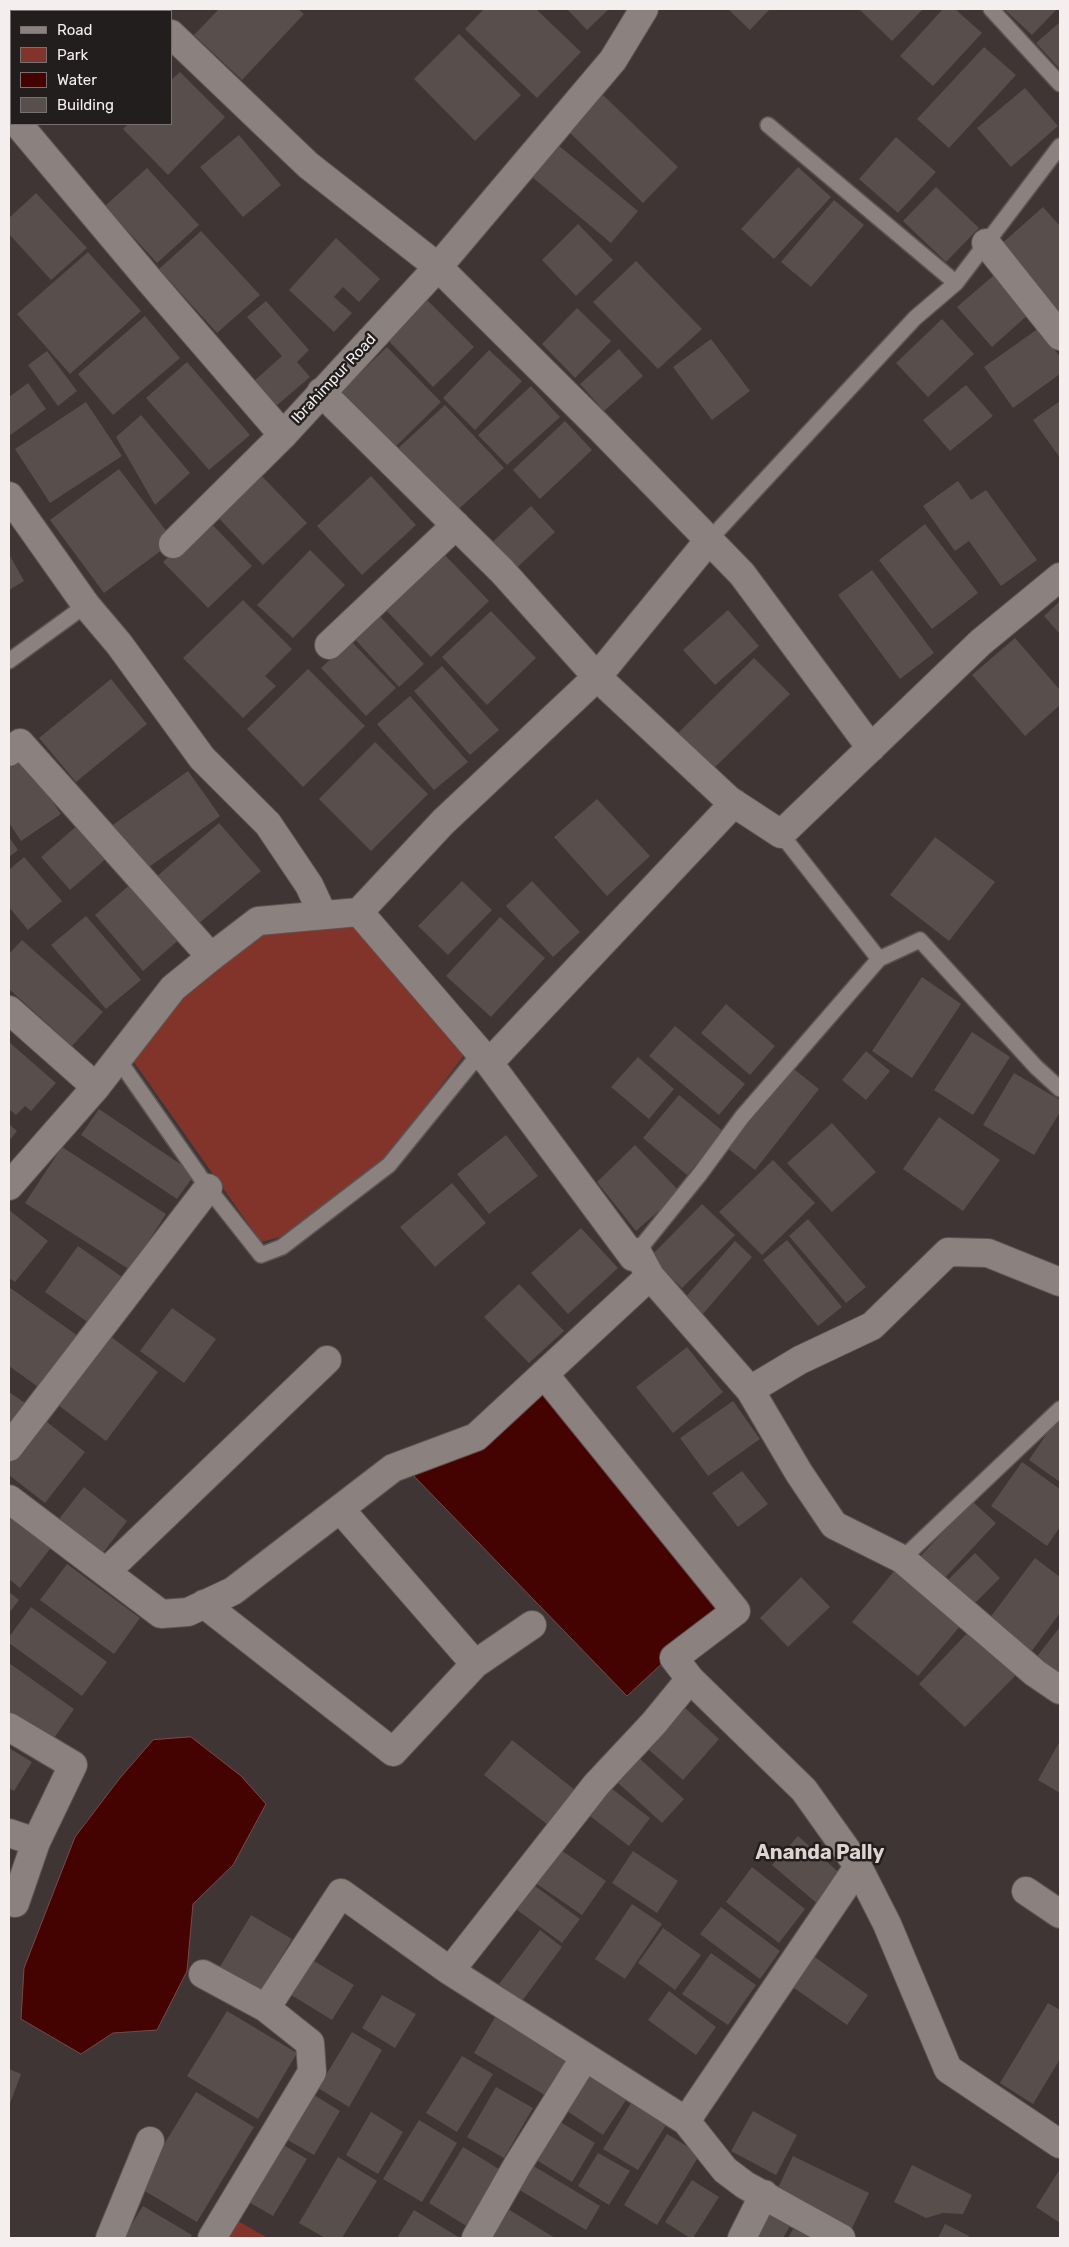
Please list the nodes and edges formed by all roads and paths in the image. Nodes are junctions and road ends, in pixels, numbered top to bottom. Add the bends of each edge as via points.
1 (644, 9) edge
2 (991, 9) edge
3 (172, 35) edge
4 (1060, 84) edge
5 (19, 125) edge
6 (768, 125) dead end
7 (1060, 146) edge
8 (986, 243) junction
9 (438, 267) junction
10 (956, 282) junction
11 (1060, 336) edge
12 (321, 392) junction
13 (282, 435) junction
14 (9, 496) edge
15 (456, 525) junction
16 (709, 540) junction
17 (174, 544) dead end
18 (1060, 577) edge
19 (86, 605) junction
20 (329, 645) dead end
21 (9, 661) edge
22 (597, 677) junction
23 (871, 748) junction
24 (9, 752) edge
25 (734, 804) junction
26 (781, 834) junction
27 (359, 912) junction
28 (322, 915) junction
29 (211, 957) junction
30 (879, 959) junction
31 (9, 1010) edge
32 (485, 1058) junction
33 (118, 1059) junction
34 (96, 1087) junction
35 (1060, 1090) edge
36 (9, 1186) edge
37 (208, 1188) junction
38 (637, 1252) junction
39 (650, 1276) junction
40 (1060, 1282) edge
41 (327, 1360) dead end
42 (544, 1374) junction
43 (750, 1390) junction
44 (1060, 1409) edge
45 (9, 1447) edge
46 (9, 1499) edge
47 (340, 1509) junction
48 (902, 1559) junction
49 (106, 1572) junction
50 (204, 1604) junction
51 (532, 1625) dead end
52 (475, 1664) junction
53 (690, 1679) junction
54 (1060, 1690) edge
55 (9, 1727) edge
56 (9, 1832) edge
57 (36, 1842) junction
58 (858, 1867) junction
59 (1026, 1891) dead end
60 (11, 1909) edge
61 (1060, 1914) edge
62 (450, 1971) junction
63 (203, 1974) dead end
64 (266, 2008) junction
65 (585, 2058) junction
66 (686, 2121) junction
67 (150, 2141) dead end
68 (1060, 2144) edge
69 (764, 2194) junction
70 (110, 2238) edge
71 (212, 2238) edge
72 (476, 2238) edge
73 (742, 2238) edge
74 (841, 2238) edge

1 - 9 street, Ibrahimpur Road via 613,60
2 - 4 lane
3 - 9 street via 308,165
5 - 13 street, Ibrahimpur Road
6 - 10 lane
7 - 8 lane
8 - 10 lane
8 - 11 street
9 - 12 street, Ibrahimpur Road
9 - 16 street
10 - 16 lane via 915,318
12 - 13 street, Ibrahimpur Road
12 - 15 street
13 - 17 street
14 - 19 street
15 - 20 street
15 - 22 street
16 - 22 street
16 - 23 street via 742,574
18 - 23 street via 981,642
19 - 21 lane
19 - 28 street via 119,644 202,758 268,824 309,885
22 - 25 street
22 - 27 street via 444,822
23 - 26 street
24 - 29 street via 20,744
25 - 26 street
25 - 32 street
26 - 30 lane
27 - 28 street
27 - 32 street
28 - 29 street via 258,921
29 - 33 street via 173,988
30 - 35 lane via 920,940
30 - 38 lane via 742,1117
31 - 34 street
32 - 37 lane via 389,1165 282,1246 261,1255
32 - 38 street via 633,1257
33 - 34 street
33 - 37 lane
34 - 36 street
37 - 45 street
38 - 39 street
39 - 42 street
39 - 43 street
40 - 43 street via 988,1253 948,1252 872,1326 800,1360
41 - 49 street
42 - 47 street via 476,1437 393,1468
42 - 53 street via 736,1611 674,1658
43 - 48 street via 834,1525
44 - 48 lane
46 - 49 street
47 - 50 street via 233,1591
47 - 52 street
48 - 54 street
49 - 50 street via 161,1614 188,1612
50 - 52 street via 393,1752
51 - 52 street
53 - 58 street via 804,1790
53 - 62 street via 596,1785
55 - 57 street via 73,1765
56 - 57 street
57 - 60 street
58 - 66 street
58 - 68 street via 948,2069
59 - 61 street
62 - 64 street via 341,1893
62 - 65 street
63 - 64 street
64 - 71 street via 310,2043 312,2072
65 - 66 street
65 - 72 street
66 - 69 street via 725,2170
67 - 70 street
69 - 73 street
69 - 74 street

